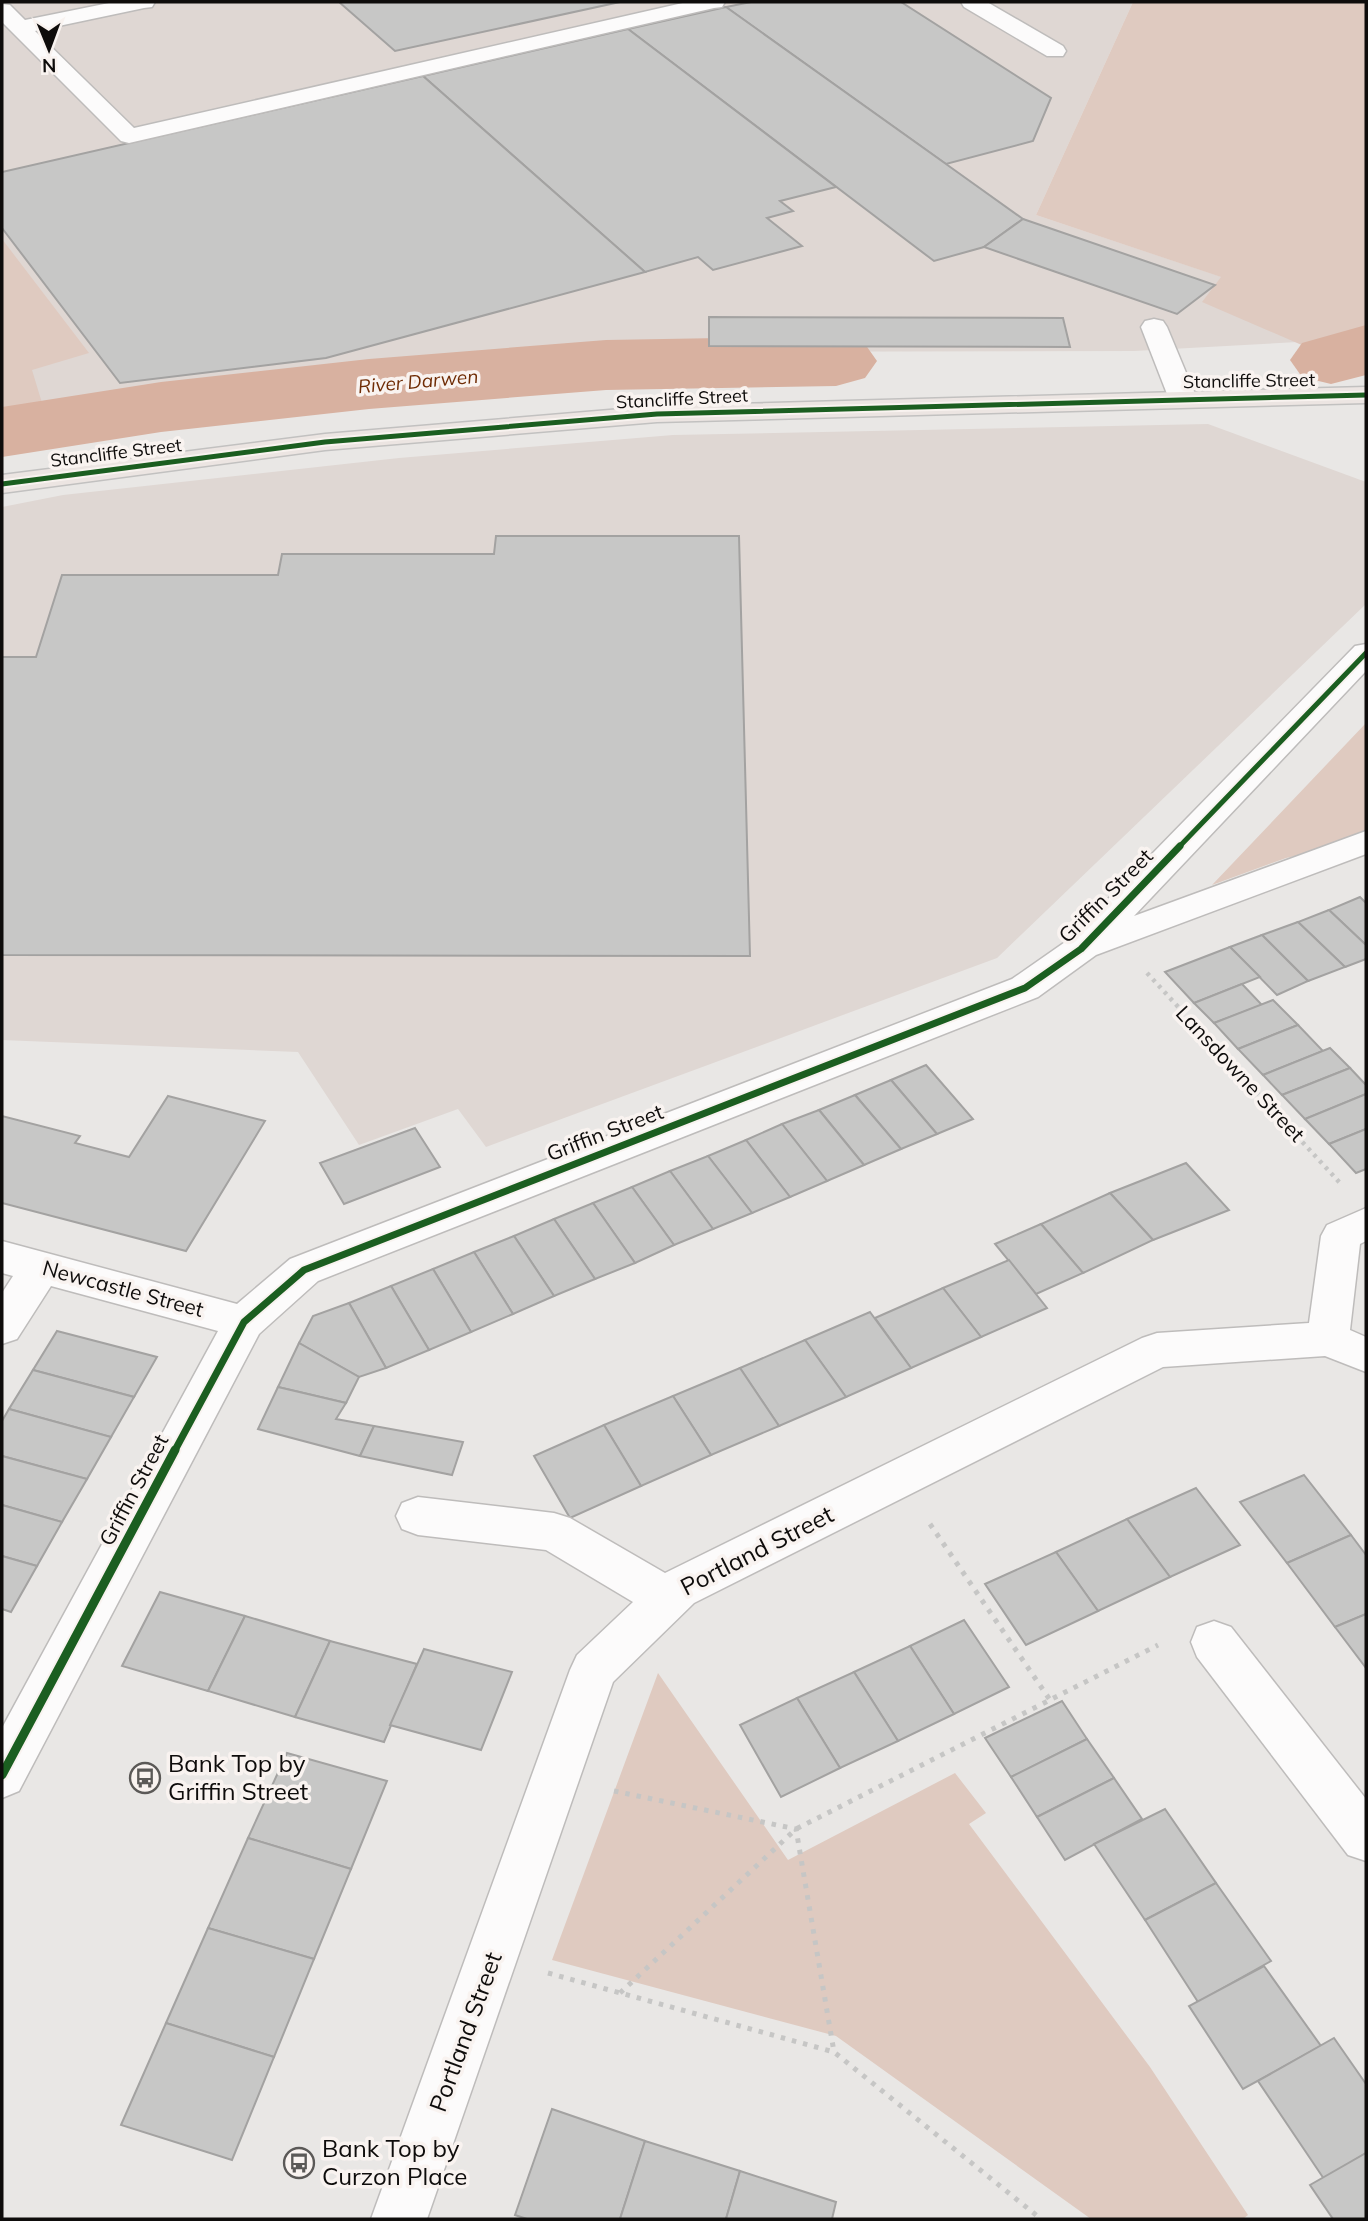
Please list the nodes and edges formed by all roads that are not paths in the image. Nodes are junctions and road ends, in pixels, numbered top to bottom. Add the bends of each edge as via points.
1 (144, 2) edge
2 (713, 2) edge
3 (972, 2) edge
4 (2, 10) edge
5 (18, 28) junction
6 (1055, 51) dead end
7 (1154, 327) dead end
8 (1366, 395) edge
9 (1183, 399) junction
10 (2, 484) edge
11 (1366, 653) edge
12 (1353, 846) edge
13 (1097, 943) junction
14 (1357, 1208) edge
15 (2, 1256) edge
16 (41, 1267) junction
17 (244, 1322) junction
18 (2, 1327) edge
19 (1347, 1347) edge
20 (418, 1516) dead end
21 (669, 1600) junction
22 (1214, 1642) road end
23 (2, 1775) edge
24 (1366, 1838) edge
25 (399, 2219) edge

1 - 5 street
2 - 5 street via 129,136
3 - 6 street
4 - 5 street
7 - 9 street
8 - 9 main road, Stancliffe Street
9 - 10 main road, Stancliffe Street via 657,414 325,442
11 - 13 street, Griffin Street
12 - 13 street, Griffin Street
13 - 17 street, Griffin Street via 1025,988 304,1270
14 - 19 street via 1341,1236
15 - 16 street, Newcastle Street
16 - 17 street, Newcastle Street
16 - 18 street
17 - 23 street, Griffin Street
19 - 21 street, Portland Street via 1157,1350 678,1589
20 - 21 street via 554,1532
21 - 25 street, Portland Street via 594,1670
22 - 24 street

